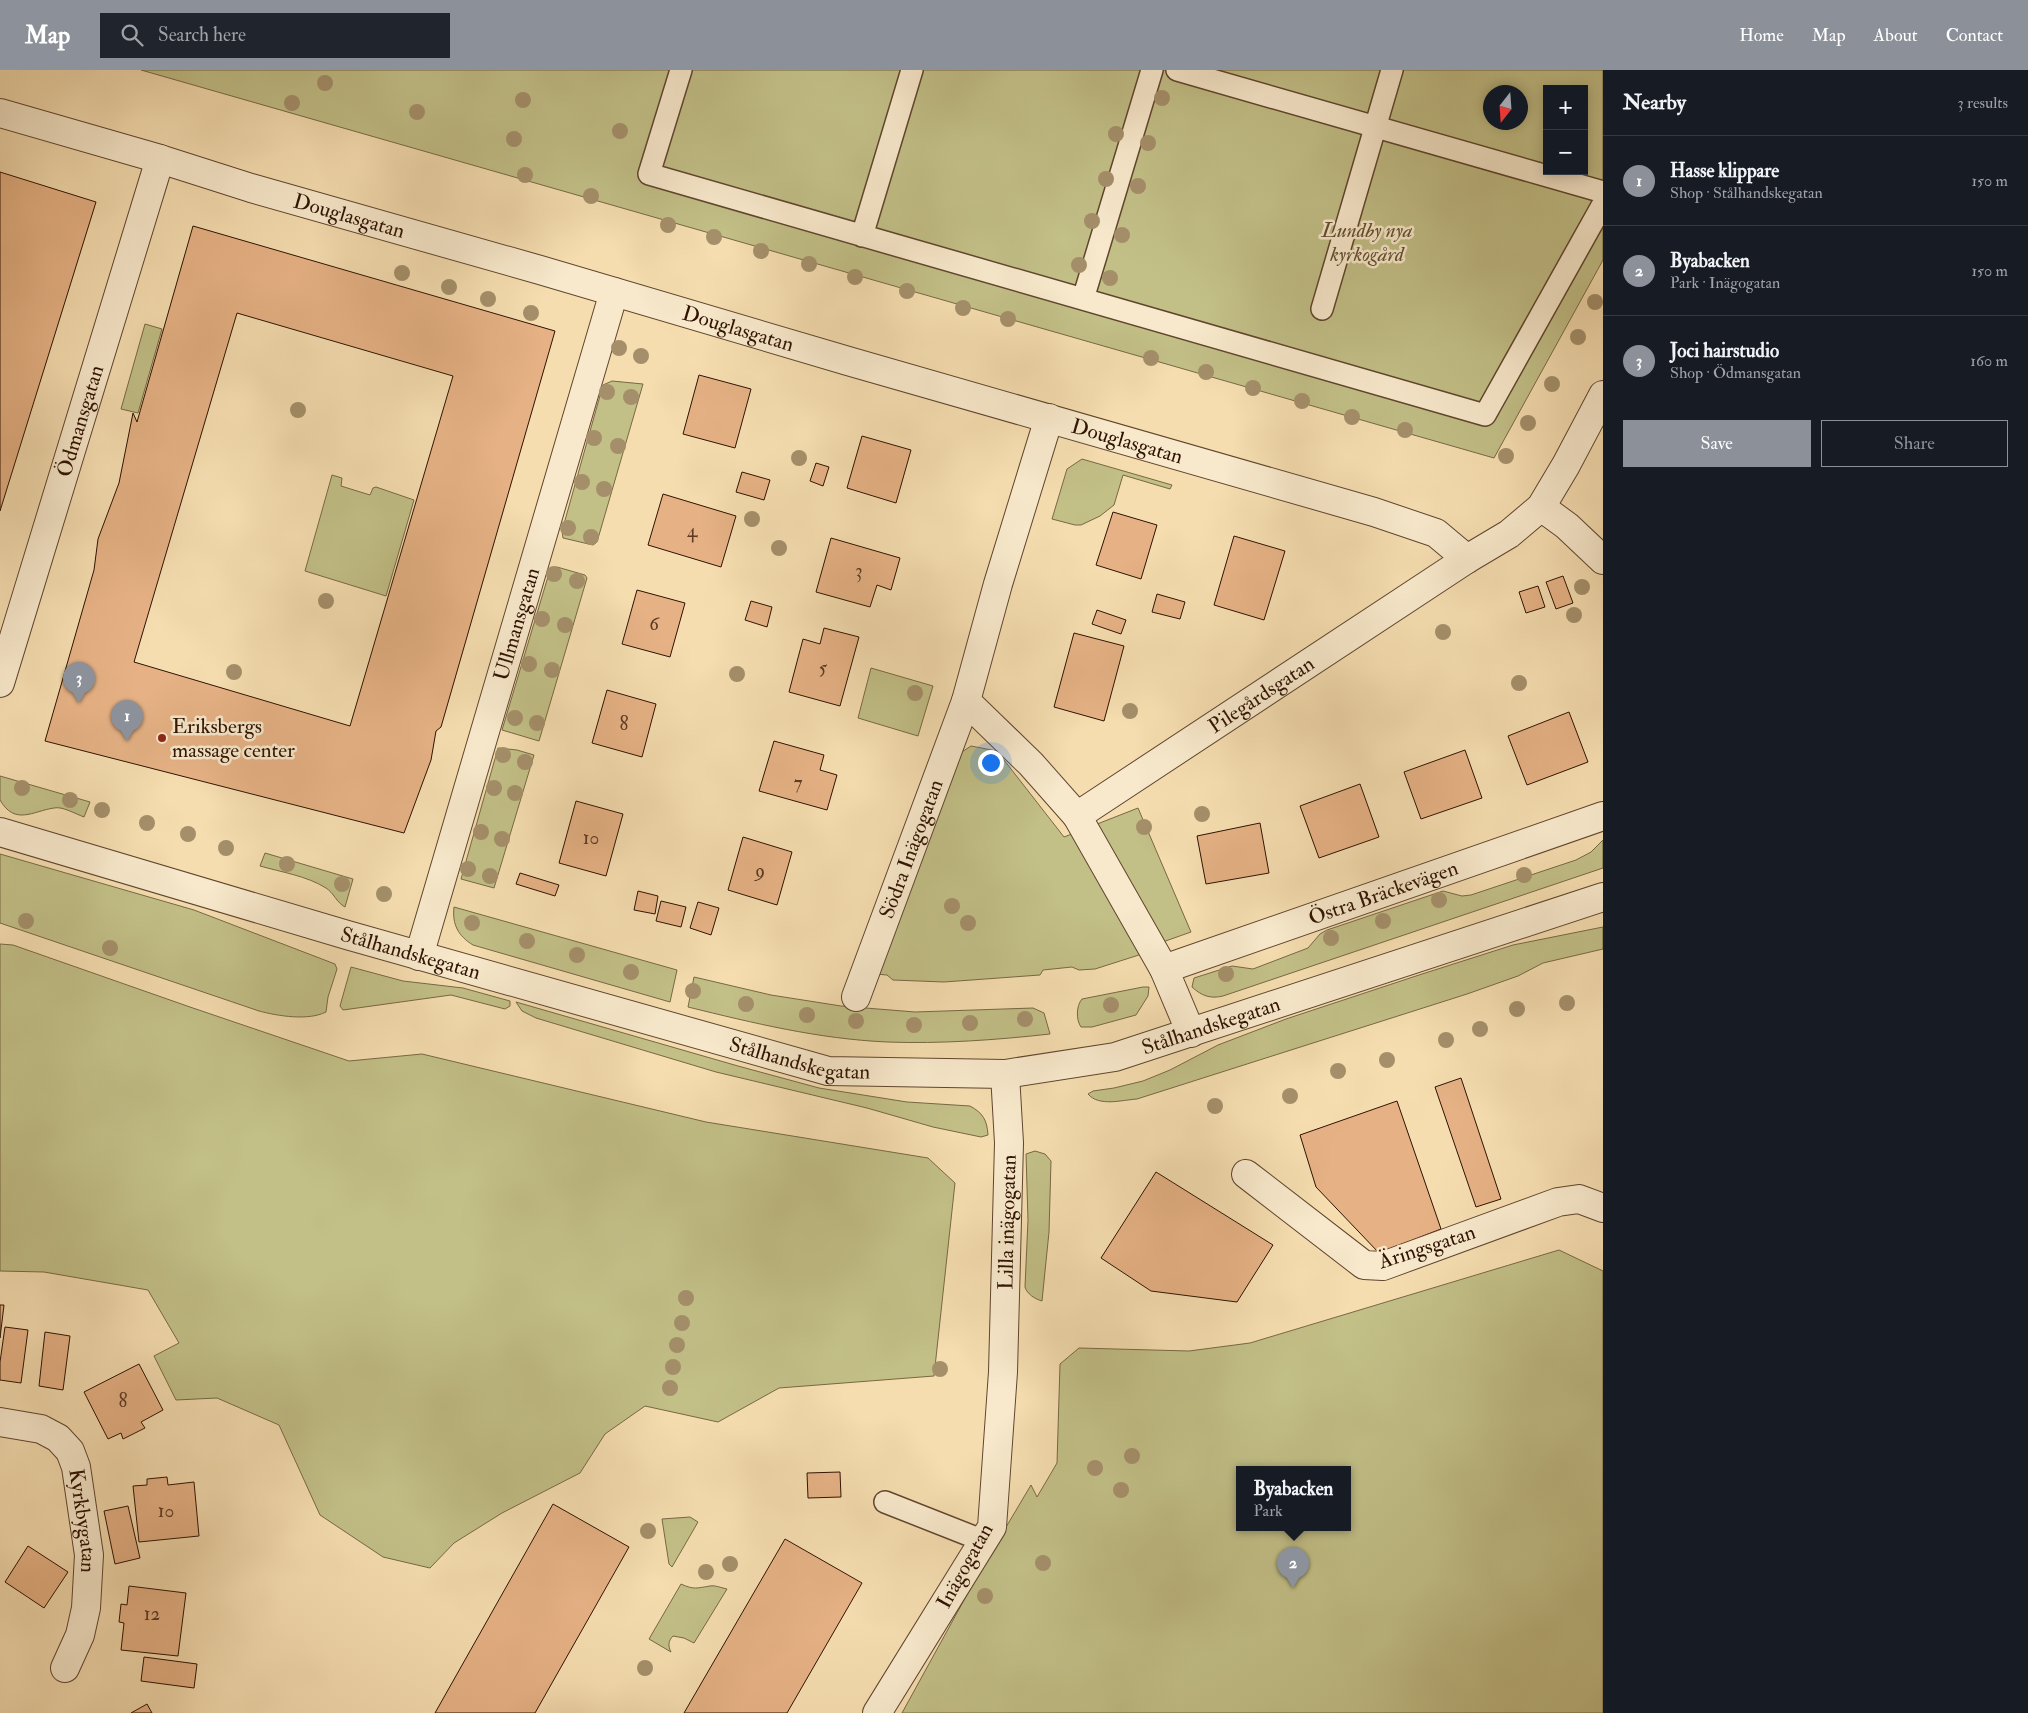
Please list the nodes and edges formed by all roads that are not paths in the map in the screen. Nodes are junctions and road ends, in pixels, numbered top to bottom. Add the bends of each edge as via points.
1 (681, 70) edge
2 (912, 70) edge
3 (1152, 70) edge
4 (1177, 70) edge
5 (1392, 70) edge
6 (0, 113) edge
7 (1376, 128) junction
8 (160, 159) junction
9 (1603, 192) edge
10 (1603, 204) edge
11 (862, 236) junction
12 (614, 292) junction
13 (1083, 299) junction
14 (1322, 310) dead end
15 (1603, 394) edge
16 (1049, 418) junction
17 (1540, 507) junction
18 (1467, 559) junction
19 (1603, 560) edge
20 (0, 684) edge
21 (966, 701) junction
22 (1077, 816) junction
23 (1603, 816) edge
24 (0, 832) edge
25 (1603, 897) edge
26 (419, 956) junction
27 (1164, 969) junction
28 (856, 998) dead end
29 (1191, 1033) junction
30 (1005, 1074) junction
31 (1246, 1174) dead end
32 (1603, 1208) edge
33 (1003, 1372) joint
34 (0, 1422) edge
35 (886, 1502) dead end
36 (984, 1541) junction
37 (65, 1668) dead end
38 (877, 1713) edge

1 - 11 lane via 649,174
2 - 11 lane
3 - 13 lane
4 - 7 lane
5 - 7 lane
6 - 8 street, Douglasgatan
7 - 9 lane
7 - 14 lane
8 - 12 street, Douglasgatan
8 - 20 street, Ödmansgatan
10 - 13 lane via 1485,415
11 - 13 lane
12 - 16 street, Douglasgatan
12 - 26 street, Ullmansgatan
15 - 17 street, Pilegårdsgatan
16 - 18 street, Douglasgatan via 1374,512 1436,533
16 - 21 street, Södra Inägogatan
17 - 18 street, Pilegårdsgatan via 1509,534
17 - 19 street via 1567,526
18 - 22 street, Pilegårdsgatan
21 - 22 street via 1031,764
21 - 28 street, Södra Inägogatan
22 - 27 street
23 - 27 street, Östra Bräckevägen
24 - 26 street, Stålhandskegatan
25 - 29 street, Stålhandskegatan
26 - 30 street, Stålhandskegatan via 828,1071
27 - 29 street
29 - 30 street, Stålhandskegatan via 1115,1058
30 - 33 street, Lilla inägogatan via 1009,1143
31 - 32 street, Äringsgatan via 1364,1265 1383,1266 1558,1202 1579,1199
33 - 36 street, Inägogatan via 992,1527
34 - 37 street, Kyrkbygatan via 41,1429 58,1438 70,1451 76,1467 89,1555 86,1608 80,1635
35 - 36 lane
36 - 38 street, Inägogatan

